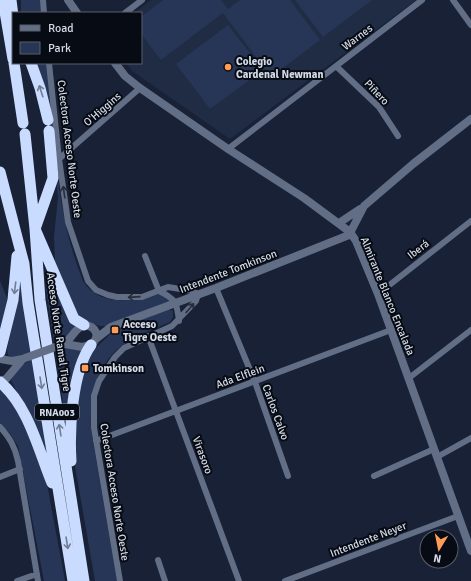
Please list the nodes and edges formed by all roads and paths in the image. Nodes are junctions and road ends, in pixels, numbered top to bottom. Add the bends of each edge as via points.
1 (3, 0) edge
2 (10, 0) edge
3 (18, 0) edge
4 (43, 0) edge
5 (68, 0) edge
6 (142, 0) edge
7 (422, 0) edge
8 (453, 0) edge
9 (12, 12) edge
10 (19, 12) edge
11 (44, 12) edge
12 (76, 12) edge
13 (126, 12) edge
14 (471, 25) edge
15 (12, 53) edge
16 (14, 64) edge
17 (30, 64) edge
18 (49, 64) edge
19 (116, 64) edge
20 (336, 66) junction
21 (140, 88) junction
22 (471, 119) edge
23 (398, 136) dead end
24 (228, 149) junction
25 (59, 159) junction
26 (0, 172) edge
27 (0, 198) edge
28 (364, 206) junction
29 (11, 217) junction
30 (471, 221) edge
31 (339, 223) junction
32 (35, 229) junction
33 (350, 232) junction
34 (17, 236) junction
35 (145, 256) dead end
36 (216, 288) junction
37 (159, 290) junction
38 (198, 294) junction
39 (378, 294) junction
40 (176, 303) junction
41 (179, 321) junction
42 (89, 326) junction
43 (111, 327) junction
44 (391, 330) junction
45 (471, 330) edge
46 (148, 336) junction
47 (94, 342) junction
48 (63, 344) junction
49 (0, 352) edge
50 (0, 359) edge
51 (24, 359) junction
52 (409, 378) junction
53 (0, 382) edge
54 (255, 382) junction
55 (176, 410) junction
56 (0, 427) edge
57 (471, 438) edge
58 (96, 441) junction
59 (436, 453) junction
60 (20, 469) junction
61 (288, 476) dead end
62 (374, 476) dead end
63 (0, 477) edge
64 (60, 505) junction
65 (458, 516) junction
66 (74, 524) junction
67 (471, 551) edge
68 (158, 560) dead end
69 (37, 574) junction
70 (17, 581) edge
71 (38, 581) edge
72 (73, 581) edge
73 (84, 581) edge
74 (120, 581) edge
75 (165, 581) edge
76 (239, 581) edge
77 (285, 581) edge

1 - 15 highway
2 - 9 highway
3 - 10 highway
4 - 11 street
5 - 12 street
6 - 13 street
7 - 20 street, Warnes
8 - 14 street
16 - 32 highway, Acceso Norte Ramal Tigre / RNA003
32 -> 17 highway via 53,178 48,125 40,88
18 - 25 street, Colectora Acceso Norte Oeste
19 - 21 street, Almirante Blanco Encalada via 125,76
20 - 23 street, Piñero via 379,107
20 - 24 street, Warnes
21 - 24 street, Almirante Blanco Encalada
21 - 25 street, O'Higgins
22 - 28 street
24 - 31 street, Almirante Blanco Encalada
37 -> 25 street, Colectora Acceso Norte Oeste via 142,297 129,298 108,296 91,285 84,272 68,222
26 - 29 highway, RNA003
27 - 29 highway
28 - 31 street
28 - 33 street
29 - 34 highway, RNA003
30 - 39 street, Iberá
31 - 33 street, Almirante Blanco Encalada
32 - 42 highway via 74,319
66 -> 32 highway, Acceso Norte Ramal Tigre / RNA003 via 40,300
33 - 36 street, Intendente Tomkinson via 339,240
33 - 39 street, Almirante Blanco Encalada
34 -> 49 highway via 13,300
34 -> 64 highway, RNA003 via 24,264
35 - 37 street
36 - 38 street, Intendente Tomkinson
36 - 54 street, Carlos Calvo
37 - 38 street, Colectora Acceso Norte Oeste via 168,287
37 - 40 street
38 - 40 street, Intendente Tomkinson
41 -> 38 street, Colectora Acceso Norte Oeste via 196,301
39 - 44 street, Almirante Blanco Encalada
40 - 41 street
40 - 43 street, Intendente Tomkinson
41 - 46 street, Colectora Acceso Norte Oeste
42 - 43 street, Intendente Tomkinson
42 - 47 street via 96,332
42 - 48 street via 80,327 71,339
43 - 47 street, Intendente Tomkinson
44 - 52 street, Almirante Blanco Encalada
44 - 54 street, Ada Elflein
45 - 52 street
46 - 55 street, Virasoro
46 - 58 street, Colectora Acceso Norte Oeste via 124,348 107,367 99,381 94,396 93,416
47 - 48 street via 82,347
47 - 66 highway via 83,357 72,411 70,444
48 - 51 street, bridge
50 - 51 street
51 - 53 street
52 - 59 street, Almirante Blanco Encalada
53 - 64 highway via 11,393 29,422
54 - 55 street, Ada Elflein
54 - 61 street, Carlos Calvo
55 - 58 street, Ada Elflein
55 - 76 street, Virasoro
56 - 60 street via 15,447
57 - 59 street
58 - 74 street, Colectora Acceso Norte Oeste
59 - 62 street
59 - 65 street, Almirante Blanco Encalada
60 - 63 street
60 - 69 street
64 -> 72 highway, RNA003
65 - 67 street, Almirante Blanco Encalada
65 - 77 street, Intendente Neyer
66 - 73 highway, Acceso Norte Ramal Tigre / RNA003
68 - 75 street
69 - 70 street
69 - 71 street

